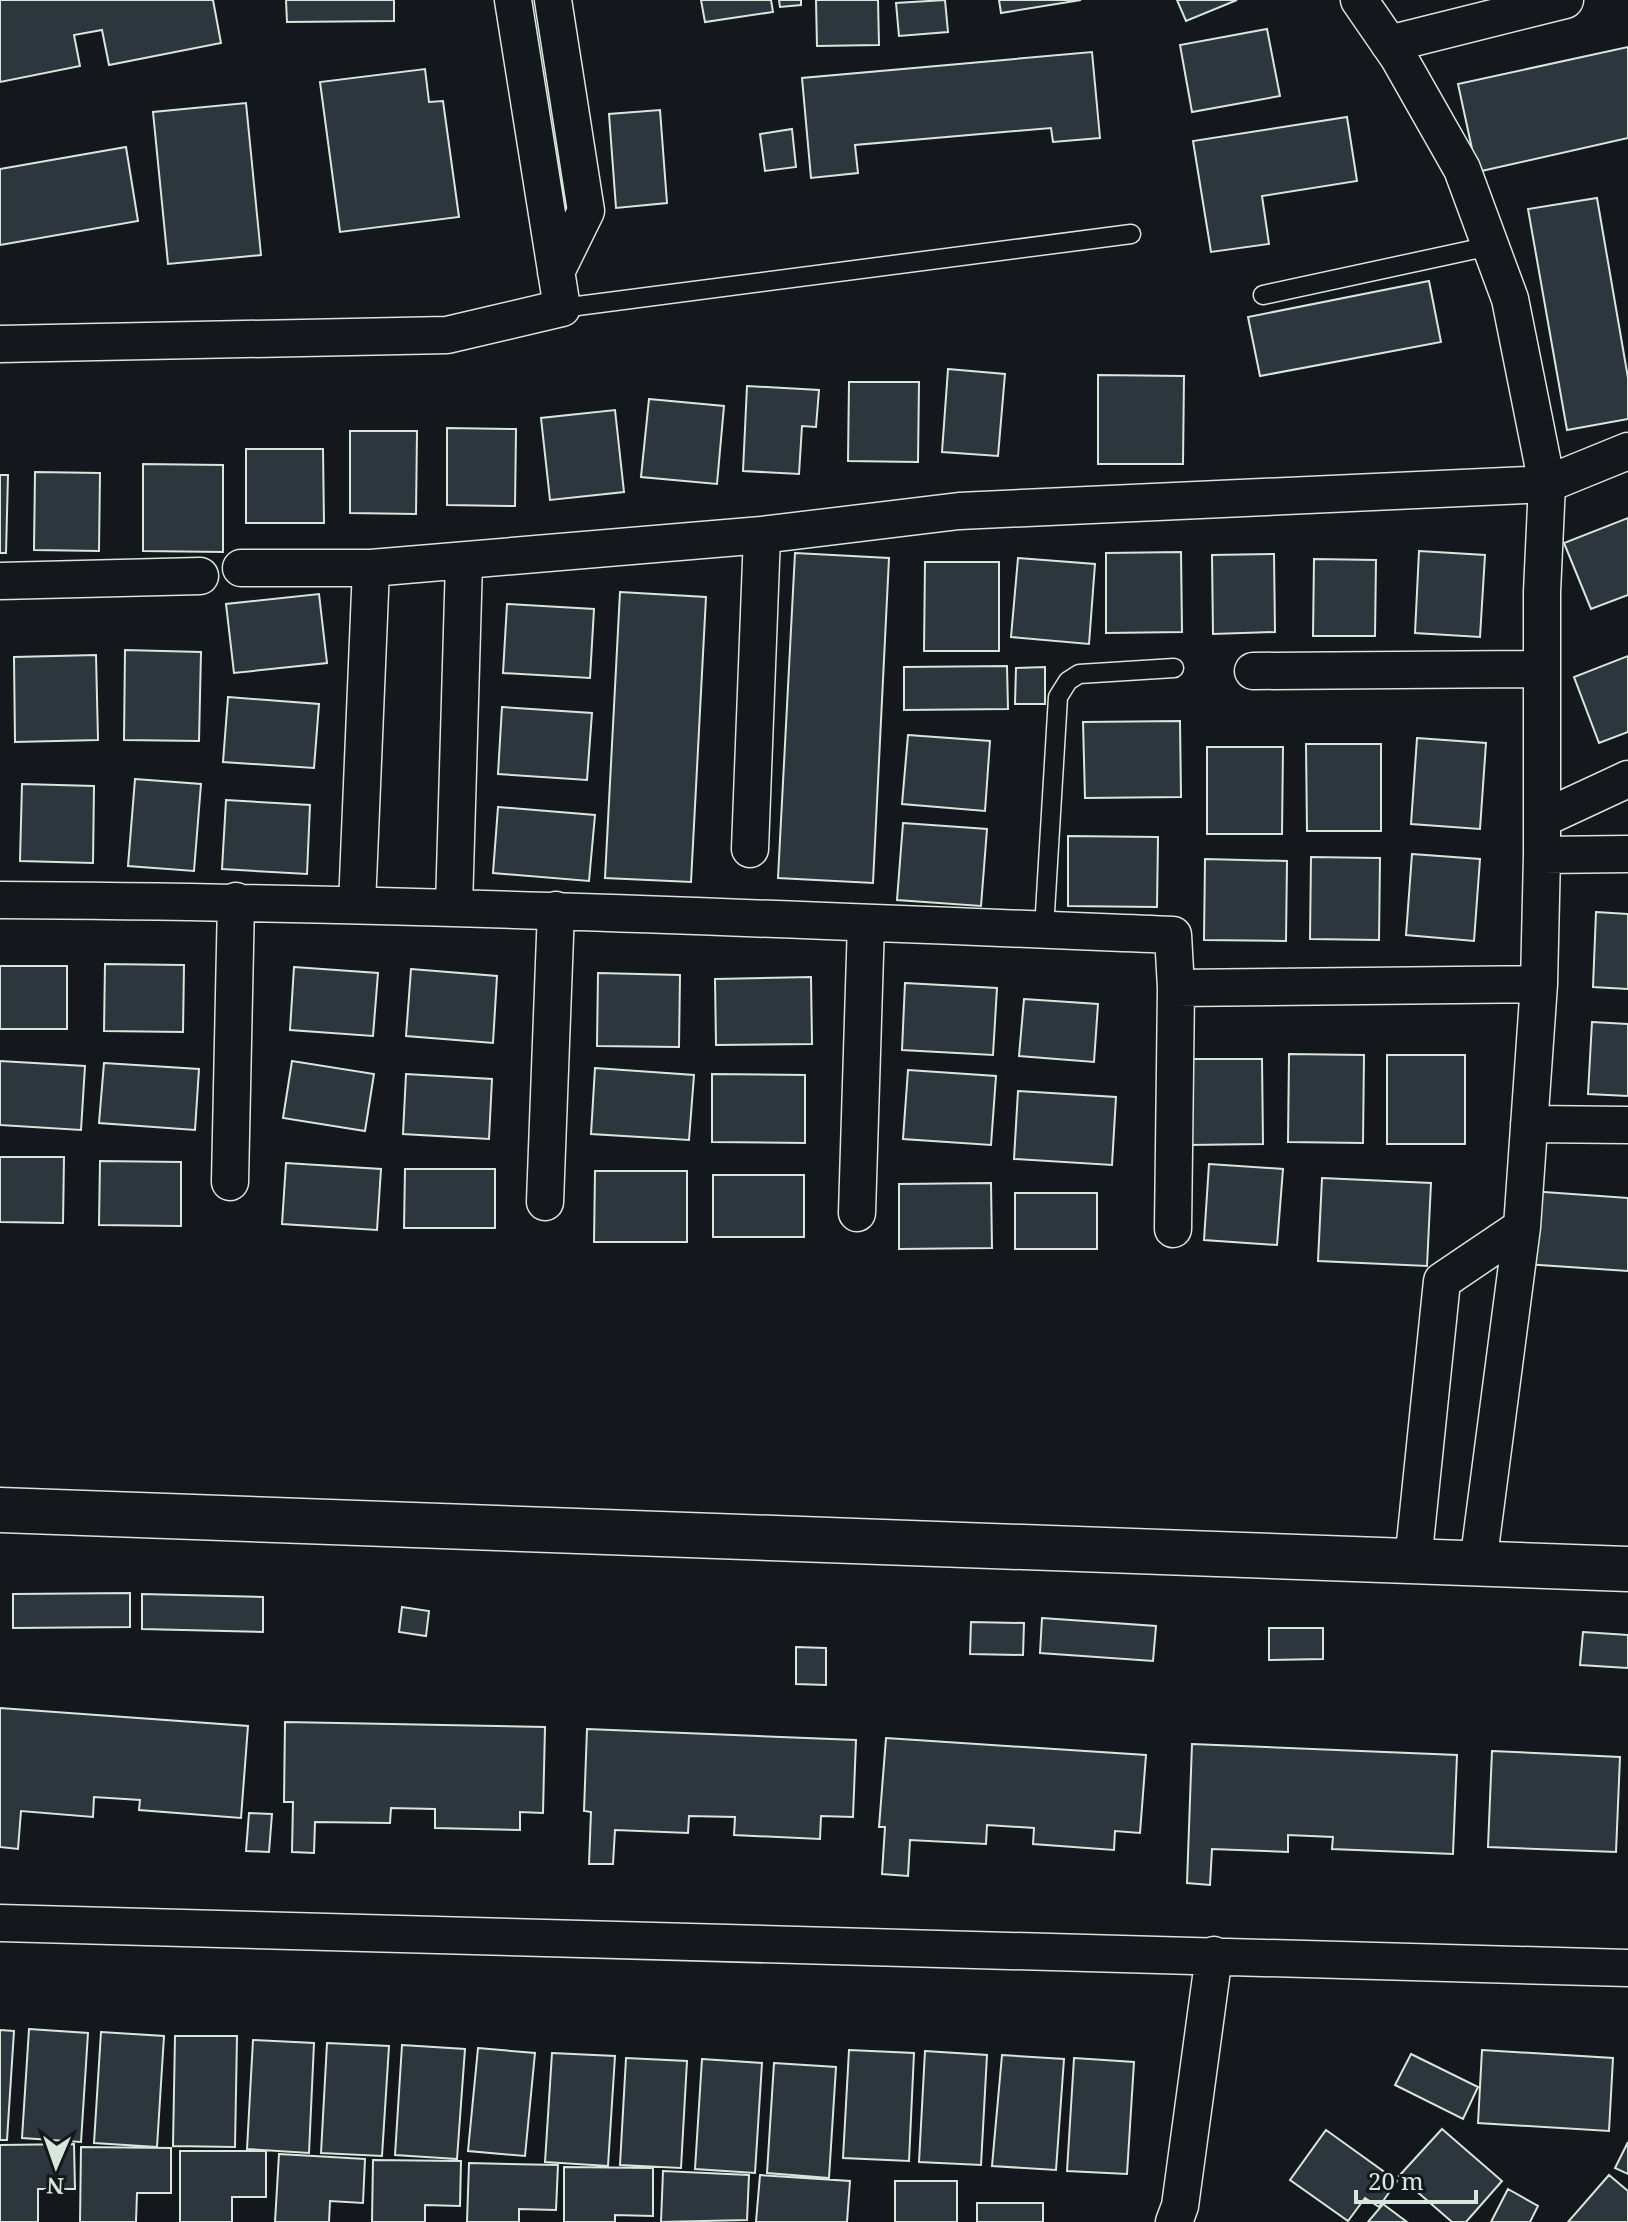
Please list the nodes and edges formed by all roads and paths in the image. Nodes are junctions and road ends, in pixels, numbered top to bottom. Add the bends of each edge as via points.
1 (513, 0) edge
2 (553, 0) edge
3 (1359, 0) edge
4 (1565, 0) edge
5 (1389, 44) junction
6 (1131, 234) dead end
7 (1490, 246) junction
8 (556, 272) junction
9 (1263, 295) dead end
10 (562, 308) junction
11 (0, 344) edge
12 (1628, 451) edge
13 (1547, 484) junction
14 (762, 535) junction
15 (464, 562) junction
16 (241, 568) dead end
17 (371, 568) junction
18 (200, 576) dead end
19 (0, 581) edge
20 (1174, 668) dead end
21 (1542, 669) junction
22 (1253, 671) dead end
23 (1628, 779) edge
24 (1542, 819) junction
25 (750, 849) dead end
26 (1628, 854) edge
27 (1542, 855) junction
28 (0, 900) edge
29 (236, 901) junction
30 (357, 905) junction
31 (454, 907) junction
32 (556, 910) junction
33 (866, 923) junction
34 (1044, 929) junction
35 (1539, 984) junction
36 (1176, 988) junction
37 (1529, 1124) junction
38 (1628, 1125) edge
39 (230, 1182) dead end
40 (545, 1202) dead end
41 (857, 1213) dead end
42 (1522, 1227) junction
43 (1173, 1229) dead end
44 (0, 1510) edge
45 (1413, 1562) junction
46 (1478, 1564) junction
47 (1628, 1569) edge
48 (0, 1923) edge
49 (1214, 1955) junction
50 (1628, 1968) edge
51 (1174, 2222) edge

1 - 8 street
2 - 8 street via 586,211
3 - 5 street
4 - 5 street
5 - 7 street via 1462,169
6 - 10 lane
7 - 9 lane
7 - 13 street via 1510,299
8 - 10 street
10 - 11 street via 447,335
12 - 13 street
13 - 14 street via 959,511
13 - 21 street
14 - 15 street
14 - 25 street
15 - 17 street
15 - 31 street
16 - 17 street
17 - 30 street
18 - 19 street
20 - 34 lane via 1079,674 1058,697
21 - 22 street
21 - 24 street
23 - 24 street
24 - 27 street
26 - 27 street
27 - 35 street
28 - 29 street
29 - 30 street
29 - 39 street
30 - 31 street
31 - 32 street
32 - 33 street
32 - 40 street
33 - 34 street
33 - 41 street
34 - 36 street via 1173,935
35 - 36 street
35 - 37 street
36 - 43 street
37 - 38 street
37 - 42 street
42 - 45 street via 1442,1281
42 - 46 street
44 - 45 street
45 - 46 street
46 - 47 street
48 - 49 street
49 - 50 street
49 - 51 street

